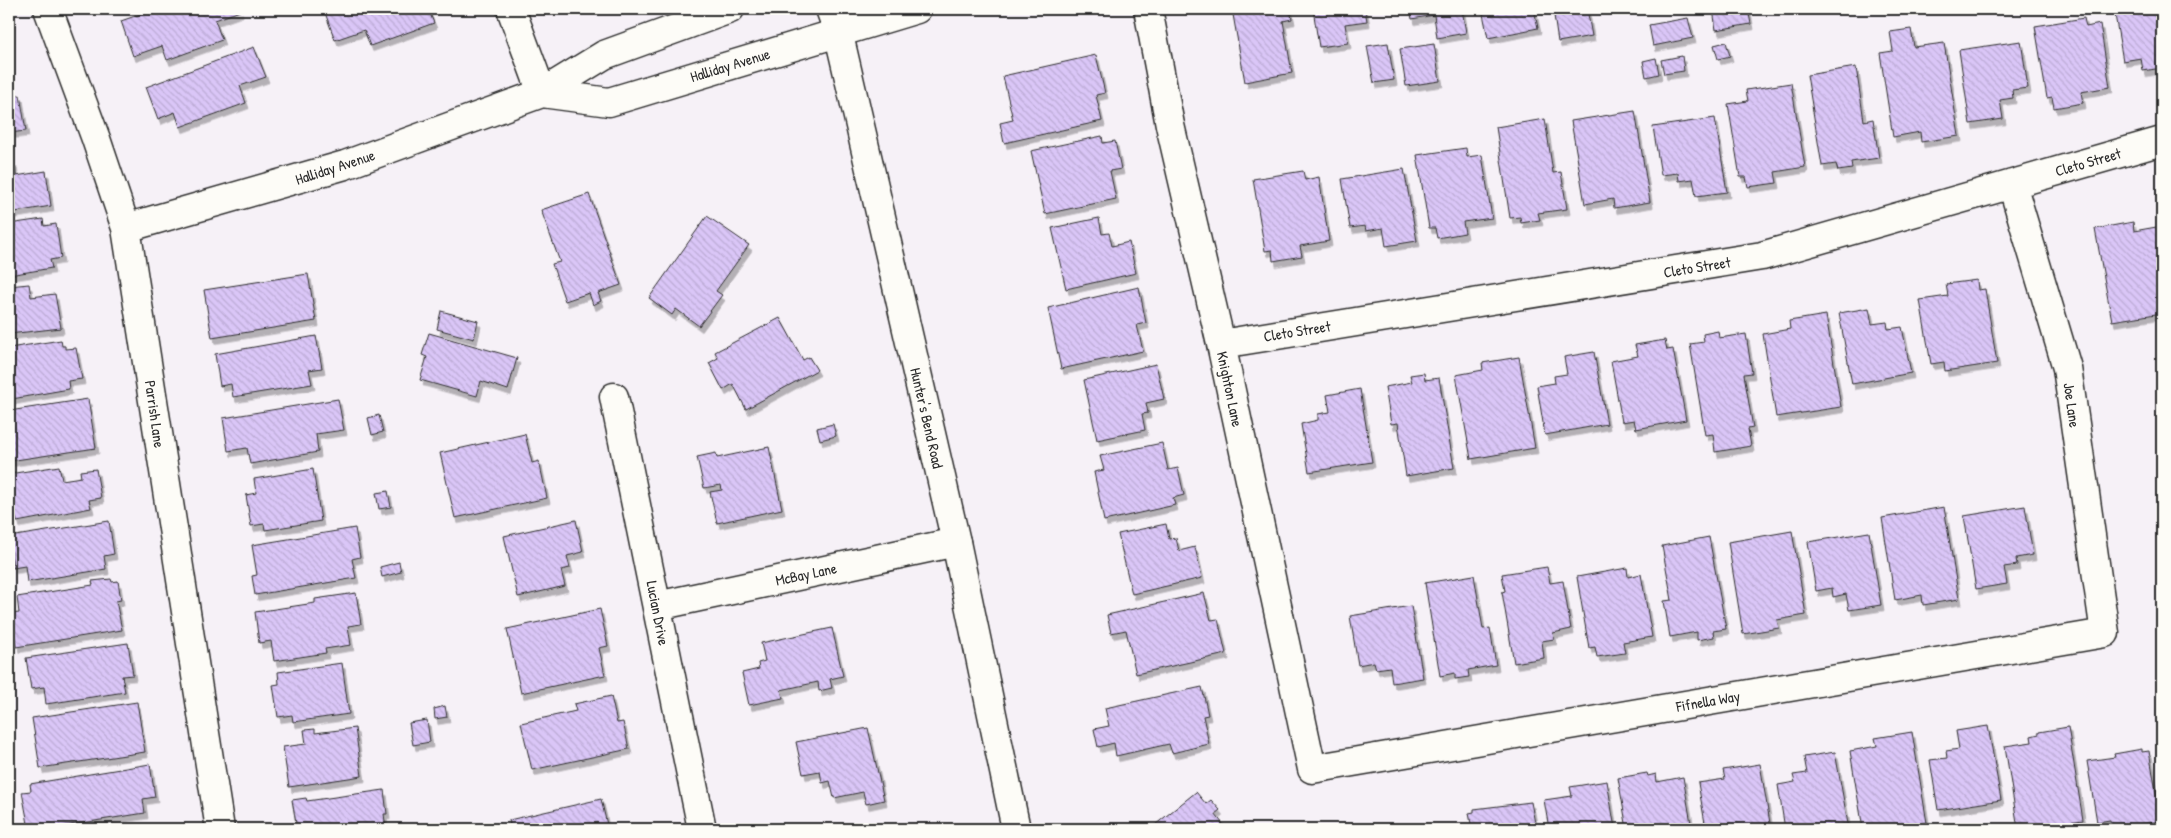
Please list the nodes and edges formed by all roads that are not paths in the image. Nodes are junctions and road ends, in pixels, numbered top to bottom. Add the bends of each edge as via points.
1 (48, 9) edge
2 (511, 9) edge
3 (730, 9) edge
4 (917, 9) edge
5 (1148, 9) edge
6 (834, 20) edge
7 (542, 94) junction
8 (2162, 141) edge
9 (2012, 184) junction
10 (126, 228) junction
11 (1221, 344) junction
12 (614, 397) dead end
13 (956, 542) junction
14 (656, 606) junction
15 (2105, 633) joint
16 (1312, 769) joint
17 (220, 829) edge
18 (702, 829) edge
19 (1016, 829) edge

1 - 10 street, Parrish Lane
2 - 7 street
3 - 7 street, Halliday Avenue via 604,55
4 - 6 street, Halliday Avenue
5 - 11 street, Knighton Lane via 1170,125
6 - 7 street, Halliday Avenue via 609,102
6 - 13 street, Hunter's Bend Road
7 - 10 street, Halliday Avenue via 345,165
8 - 9 street, Cleto Street
9 - 11 street, Cleto Street via 1762,256
9 - 15 street, Joe Lane via 2067,368
10 - 17 street, Parrish Lane
11 - 16 street, Knighton Lane
12 - 14 street, Lucian Drive
13 - 14 street, McBay Lane
13 - 19 street, Hunter's Bend Road
14 - 18 street, Lucian Drive
15 - 16 street, Fifnella Way

